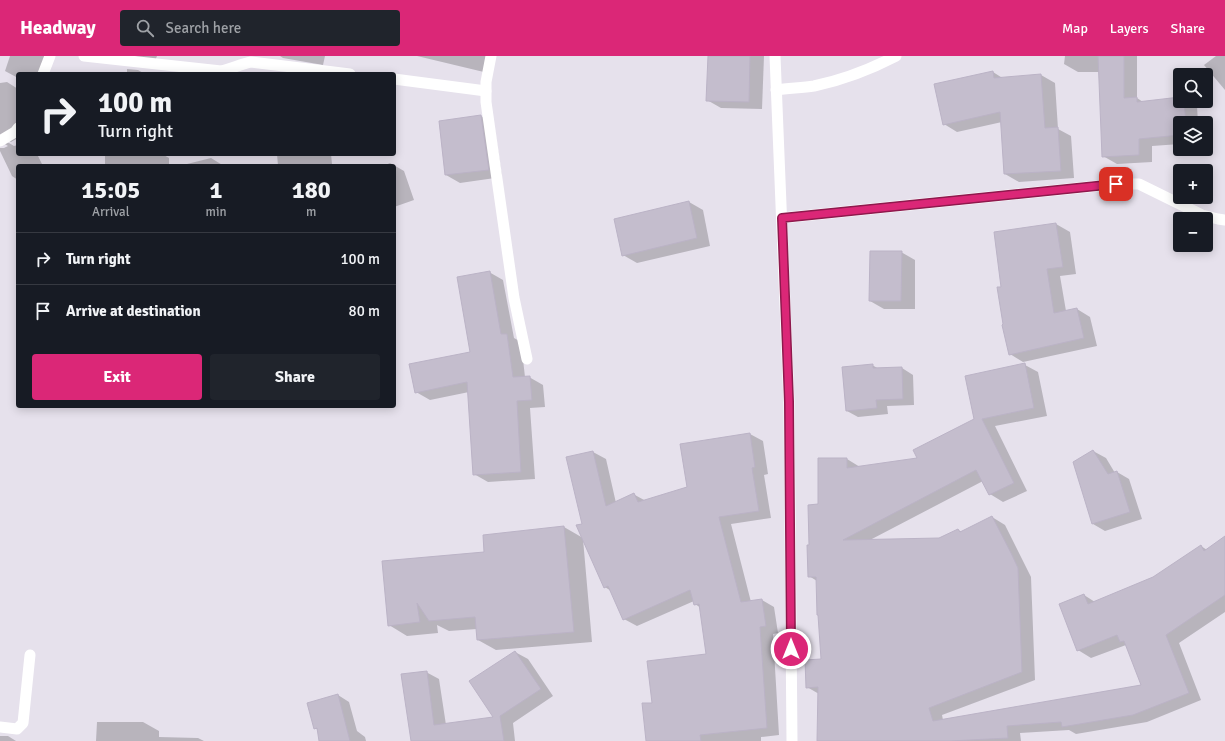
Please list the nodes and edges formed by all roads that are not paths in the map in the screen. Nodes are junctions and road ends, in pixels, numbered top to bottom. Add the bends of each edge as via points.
1 (50, 56) edge
2 (84, 56) edge
3 (491, 56) edge
4 (775, 56) edge
5 (896, 56) edge
6 (43, 72) edge
7 (334, 72) edge
8 (396, 79) edge
9 (776, 90) junction
10 (486, 91) junction
11 (16, 131) edge
12 (0, 141) edge
13 (782, 218) junction
14 (1225, 220) edge
15 (527, 359) dead end
16 (30, 655) dead end
17 (0, 727) edge
18 (792, 741) edge

1 - 6 street
2 - 7 street via 221,71 252,62
3 - 10 street
4 - 9 street
5 - 9 street via 852,75 813,86
8 - 10 street
9 - 13 street
10 - 15 street via 513,291
11 - 12 street
13 - 14 street via 1116,184 1139,184 1202,215
13 - 18 street via 789,402
16 - 17 street via 23,723 17,729

